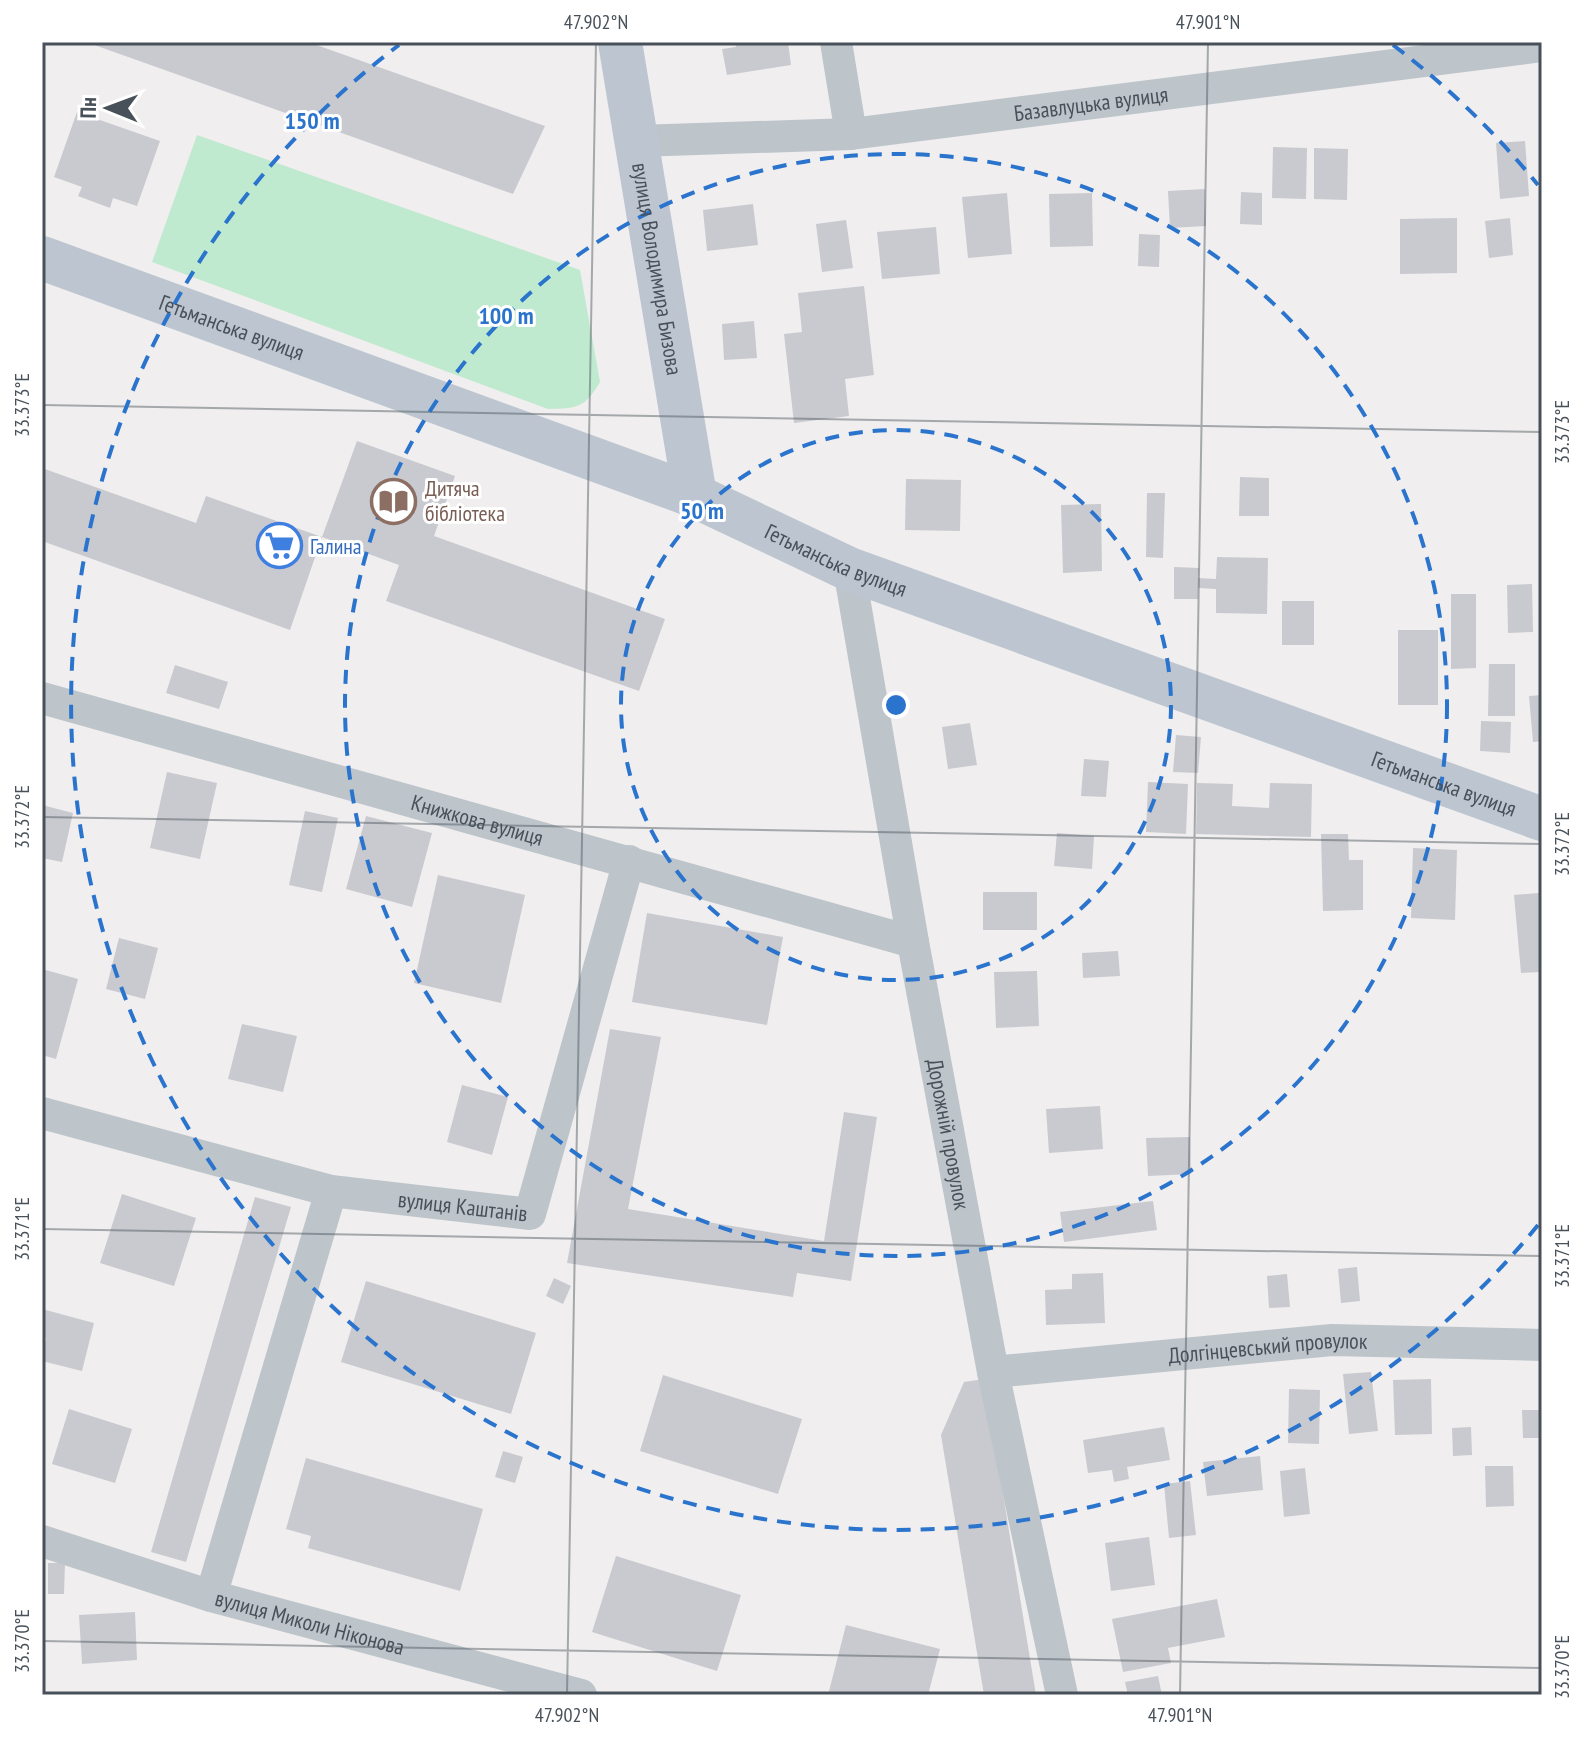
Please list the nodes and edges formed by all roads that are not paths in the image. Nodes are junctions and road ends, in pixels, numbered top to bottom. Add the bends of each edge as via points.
1 (620, 42) edge
2 (836, 42) edge
3 (1542, 46) edge
4 (851, 134) junction
5 (637, 141) junction
6 (42, 258) edge
7 (695, 496) junction
8 (849, 569) junction
9 (42, 698) edge
10 (1540, 817) edge
11 (629, 861) junction
12 (913, 942) junction
13 (42, 1113) edge
14 (331, 1191) junction
15 (1542, 1345) edge
16 (993, 1372) junction
17 (42, 1541) edge
18 (211, 1596) junction
19 (581, 1695) edge
20 (1062, 1695) edge

1 - 5 street, вулиця Володимира Бизова
2 - 4 street
3 - 4 street, Базавлуцька вулиця
4 - 5 street, Базавлуцька вулиця
5 - 7 street, вулиця Володимира Бизова
6 - 7 street, Гетьманська вулиця
7 - 8 street, Гетьманська вулиця
8 - 10 street, Гетьманська вулиця
8 - 12 street, Дорожній провулок
9 - 11 street, Книжкова вулиця
11 - 12 street, Книжкова вулиця
11 - 14 street, вулиця Каштанів via 530,1214
12 - 16 street, Дорожній провулок
13 - 14 street, вулиця Каштанів
14 - 18 street
15 - 16 street, Долгінцевський провулок via 1332,1340
16 - 20 street, Дорожній провулок
17 - 18 street, вулиця Миколи Ніконова
18 - 19 street, вулиця Миколи Ніконова

